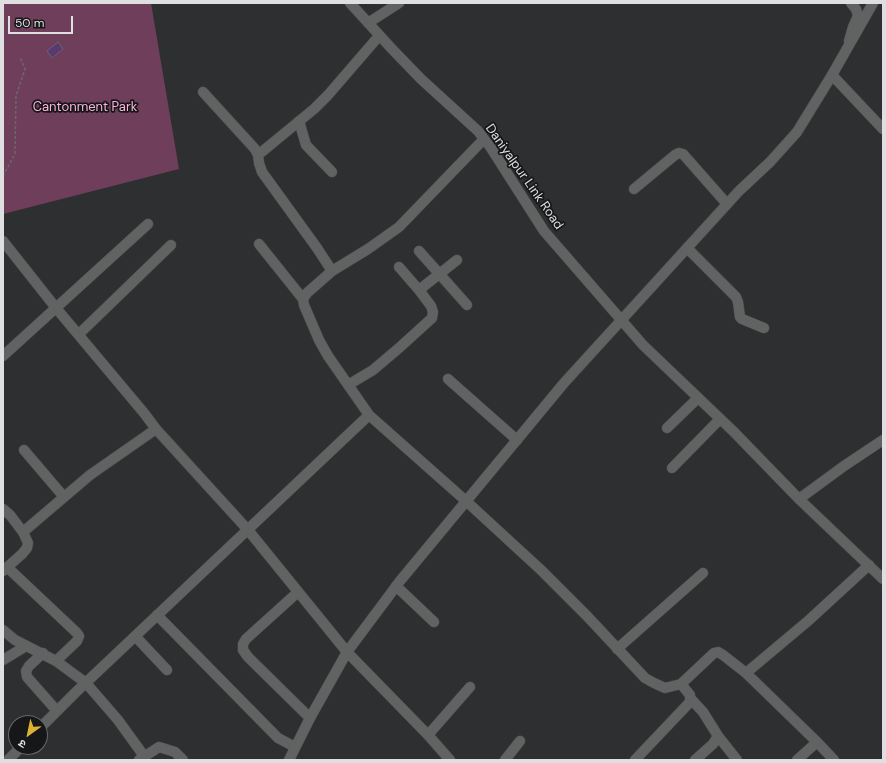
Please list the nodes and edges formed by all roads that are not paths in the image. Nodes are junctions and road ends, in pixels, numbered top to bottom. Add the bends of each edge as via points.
1 (350, 3) edge
2 (399, 3) edge
3 (851, 3) edge
4 (873, 3) edge
5 (368, 23) junction
6 (379, 36) junction
7 (848, 47) junction
8 (832, 75) junction
9 (203, 92) dead end
10 (299, 121) junction
11 (883, 129) edge
12 (484, 139) junction
13 (258, 155) junction
14 (332, 172) dead end
15 (634, 189) dead end
16 (727, 204) junction
17 (148, 224) dead end
18 (3, 240) edge
19 (259, 244) dead end
20 (171, 245) dead end
21 (687, 248) junction
22 (419, 251) dead end
23 (457, 260) dead end
24 (399, 267) dead end
25 (332, 271) junction
26 (440, 274) junction
27 (419, 290) junction
28 (303, 299) junction
29 (467, 305) dead end
30 (56, 308) junction
31 (621, 319) junction
32 (764, 328) dead end
33 (79, 334) junction
34 (3, 356) edge
35 (448, 378) dead end
36 (348, 385) junction
37 (698, 398) junction
38 (370, 415) junction
39 (720, 419) junction
40 (667, 428) dead end
41 (156, 429) junction
42 (517, 440) junction
43 (883, 440) edge
44 (24, 450) dead end
45 (672, 468) dead end
46 (64, 498) junction
47 (799, 500) junction
48 (466, 501) junction
49 (3, 509) edge
50 (248, 530) junction
51 (23, 532) junction
52 (869, 565) junction
53 (5, 569) edge
54 (703, 573) dead end
55 (883, 579) edge
56 (396, 586) junction
57 (298, 592) junction
58 (157, 615) junction
59 (434, 622) dead end
60 (3, 630) edge
61 (135, 636) junction
62 (26, 646) junction
63 (618, 649) junction
64 (347, 652) junction
65 (43, 654) junction
66 (3, 660) edge
67 (56, 660) junction
68 (167, 670) dead end
69 (746, 674) junction
70 (86, 683) junction
71 (681, 684) junction
72 (470, 687) dead end
73 (691, 699) junction
74 (57, 711) junction
75 (310, 718) junction
76 (48, 720) edge
77 (428, 735) junction
78 (718, 736) junction
79 (520, 741) dead end
80 (817, 742) junction
81 (295, 748) junction
82 (142, 758) edge
83 (183, 760) edge
84 (289, 760) edge
85 (450, 760) edge
86 (505, 760) edge
87 (635, 760) edge
88 (696, 760) edge
89 (737, 760) edge
90 (797, 760) edge
91 (834, 760) edge

1 - 5 street, Daniyalpur Link Road
2 - 5 street
3 - 7 street via 858,16
4 - 7 street
5 - 6 street, Daniyalpur Link Road
6 - 10 street via 328,95
6 - 12 street, Daniyalpur Link Road
7 - 8 street
8 - 11 street
8 - 16 street via 797,132
9 - 13 street
10 - 13 street
10 - 14 street via 306,145
12 - 25 street via 399,227
12 - 31 street, Daniyalpur Link Road via 544,231
13 - 25 street via 262,172
15 - 16 street via 679,153 683,154
16 - 21 street
17 - 30 street
18 - 30 street
19 - 28 street
20 - 33 street
21 - 31 street
21 - 32 street via 736,297 742,319
22 - 26 street
23 - 26 street
24 - 27 street
25 - 28 street
26 - 27 street
26 - 29 street
27 - 36 street via 431,306 432,318 378,366
28 - 36 street via 319,340
30 - 33 street
30 - 34 street
31 - 37 street, Daniyalpur Link Road via 643,345
31 - 42 street
33 - 41 street
35 - 42 street
36 - 38 street
37 - 39 street, Daniyalpur Link Road
37 - 40 street
38 - 48 street
38 - 50 street
39 - 45 street
39 - 47 street, Daniyalpur Link Road
41 - 46 street via 90,475
41 - 50 street
42 - 48 street
43 - 47 street
44 - 46 street
46 - 51 street
47 - 52 street, Daniyalpur Link Road
48 - 56 street
48 - 63 street via 540,570
49 - 51 street
50 - 57 street
50 - 58 street
51 - 53 street via 28,543 27,548
52 - 55 street, Daniyalpur Link Road
52 - 69 street
53 - 67 street via 77,632 77,641
54 - 63 street
56 - 59 street
56 - 64 street
57 - 64 street
57 - 75 street via 246,639 243,650
58 - 61 street
58 - 81 street via 278,738
60 - 62 street
61 - 68 street
61 - 70 street
62 - 65 street
62 - 66 street
63 - 71 street via 654,683 665,688
64 - 75 street
64 - 77 street
65 - 67 street
65 - 74 street via 29,666 27,676
67 - 70 street
69 - 71 street via 718,652
69 - 80 street
70 - 74 street
70 - 82 street via 118,720
71 - 73 street
72 - 77 street
73 - 78 street via 703,712
73 - 87 street
74 - 76 street
75 - 81 street
77 - 85 street
78 - 88 street
78 - 89 street
79 - 86 street
80 - 90 street
80 - 91 street
81 - 84 street
82 - 83 street via 155,749 163,748 175,752

